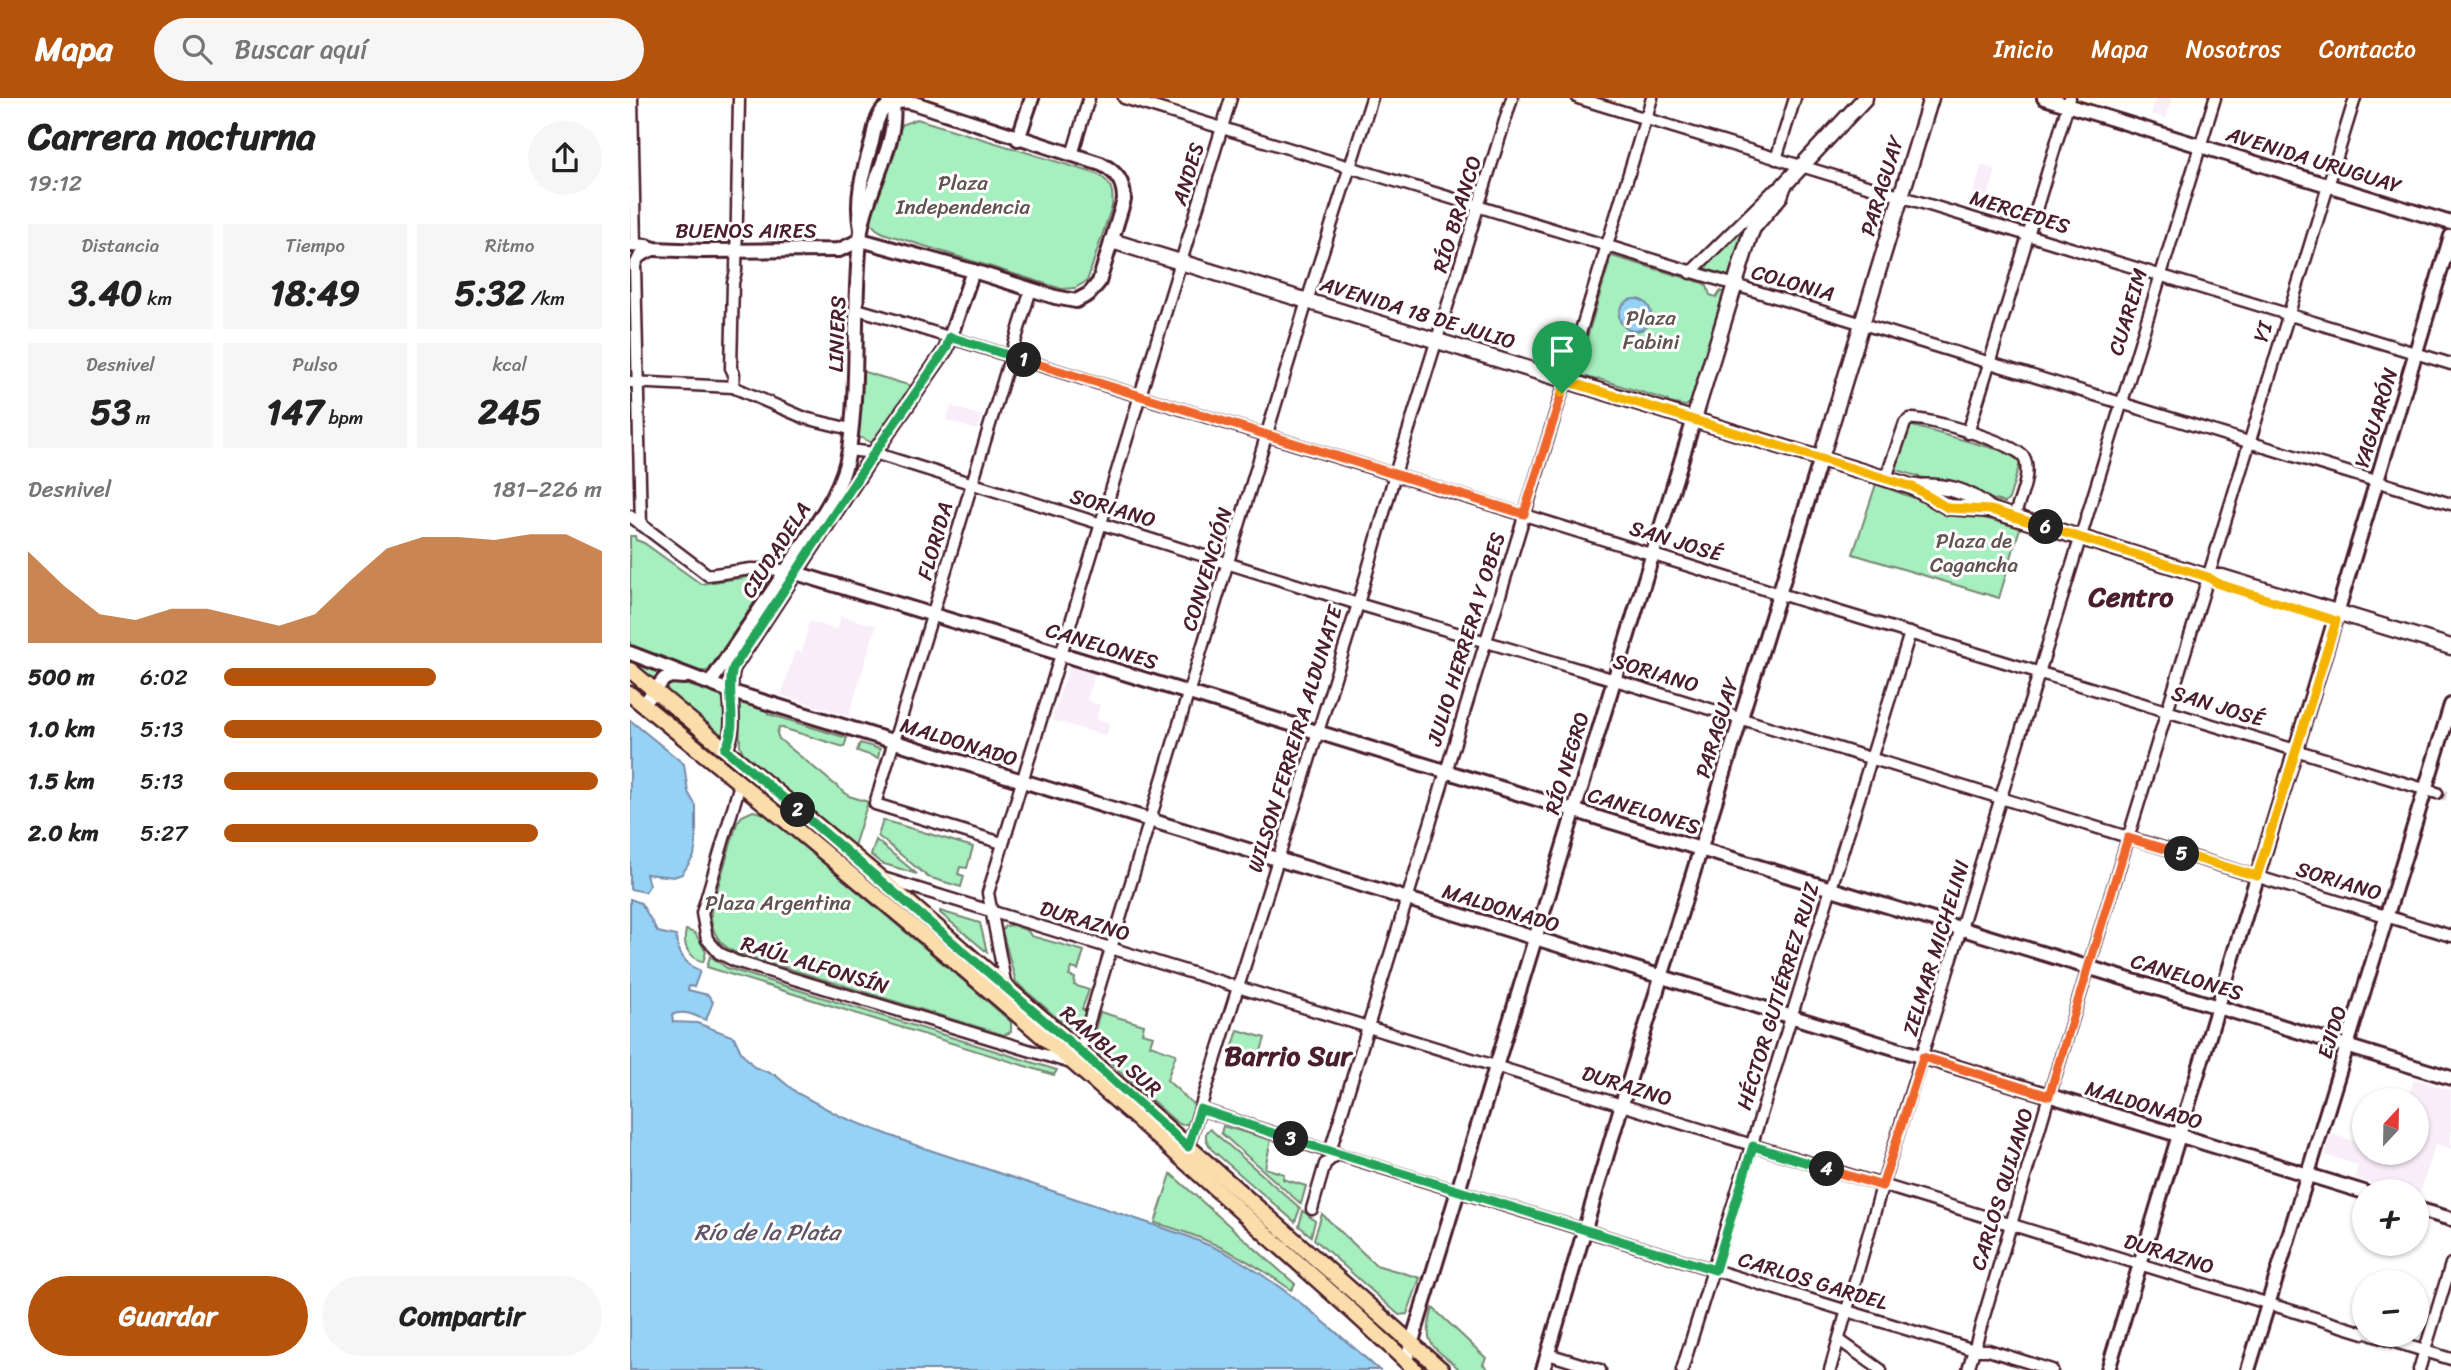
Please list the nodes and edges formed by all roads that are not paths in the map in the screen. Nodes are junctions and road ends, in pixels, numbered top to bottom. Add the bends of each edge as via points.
1 (632, 98) edge
2 (739, 98) edge
3 (1032, 98) edge
4 (1090, 98) edge
5 (1124, 98) edge
6 (1231, 98) edge
7 (1372, 98) edge
8 (1512, 98) edge
9 (1578, 98) edge
10 (1652, 98) edge
11 (1795, 98) edge
12 (1865, 98) edge
13 (1931, 98) edge
14 (2044, 98) edge
15 (2215, 98) edge
16 (2355, 98) edge
17 (893, 101) edge
18 (2069, 102) edge
19 (1645, 119) junction
20 (1222, 128) junction
21 (1018, 139) junction
22 (2201, 146) junction
23 (1072, 155) junction
24 (1776, 159) junction
25 (1801, 167) junction
26 (1350, 168) junction
27 (1784, 185) junction
28 (2329, 185) junction
29 (1901, 196) junction
30 (1478, 208) junction
31 (2451, 223) edge
32 (861, 234) junction
33 (2027, 234) junction
34 (2451, 236) edge
35 (1112, 240) junction
36 (632, 245) edge
37 (1607, 246) junction
38 (654, 249) junction
39 (736, 252) junction
40 (1181, 261) junction
41 (973, 271) junction
42 (1690, 273) junction
43 (632, 274) edge
44 (2160, 274) junction
45 (1735, 286) junction
46 (1031, 289) junction
47 (1307, 301) junction
48 (857, 309) junction
49 (2288, 314) junction
50 (1862, 323) junction
51 (950, 337) junction
52 (1438, 341) junction
53 (2416, 353) junction
54 (1011, 356) junction
55 (1990, 362) junction
56 (2451, 364) edge
57 (1566, 381) junction
58 (634, 382) edge
59 (733, 387) junction
60 (1140, 397) junction
61 (2120, 402) junction
62 (1694, 419) junction
63 (850, 429) junction
64 (1968, 432) junction
65 (1268, 436) junction
66 (2249, 442) junction
67 (849, 450) junction
68 (874, 453) junction
69 (1821, 458) junction
70 (1395, 474) junction
71 (1886, 478) junction
72 (2377, 481) junction
73 (972, 484) junction
74 (2451, 504) edge
75 (1524, 514) junction
76 (630, 516) edge
77 (2014, 517) junction
78 (1100, 524) junction
79 (641, 525) junction
80 (2079, 537) junction
81 (1653, 554) junction
82 (1229, 564) junction
83 (791, 571) junction
84 (2208, 577) junction
85 (1780, 594) junction
86 (1358, 604) junction
87 (934, 614) junction
88 (2337, 617) junction
89 (1910, 633) junction
90 (1485, 641) junction
91 (2451, 647) edge
92 (630, 653) edge
93 (1061, 653) junction
94 (2451, 655) edge
95 (630, 670) edge
96 (2039, 671) junction
97 (688, 676) junction
98 (1615, 680) junction
99 (711, 682) junction
100 (654, 690) junction
101 (732, 692) junction
102 (1190, 693) junction
103 (630, 694) edge
104 (643, 705) junction
105 (2451, 705) edge
106 (2167, 710) junction
107 (1742, 719) junction
108 (666, 722) junction
109 (1318, 731) junction
110 (894, 742) junction
111 (725, 749) junction
112 (2295, 750) junction
113 (1871, 759) junction
114 (1445, 771) junction
115 (1021, 781) junction
116 (740, 784) junction
117 (2431, 791) junction
118 (2000, 799) junction
119 (1574, 810) junction
120 (1151, 821) junction
121 (2128, 838) junction
122 (1002, 843) junction
123 (1702, 849) junction
124 (1277, 860) junction
125 (2257, 876) junction
126 (879, 877) junction
127 (1830, 888) junction
128 (1406, 899) junction
129 (991, 913) junction
130 (2387, 916) junction
131 (1961, 929) junction
132 (2451, 936) edge
133 (1535, 938) junction
134 (1111, 949) junction
135 (2089, 968) junction
136 (1662, 977) junction
137 (1239, 988) junction
138 (1001, 993) junction
139 (2217, 1007) junction
140 (1792, 1017) junction
141 (1367, 1028) junction
142 (2347, 1046) junction
143 (1077, 1057) junction
144 (1923, 1057) junction
145 (1496, 1067) junction
146 (2451, 1078) edge
147 (2049, 1096) junction
148 (1622, 1104) junction
149 (1200, 1109) junction
150 (2178, 1135) junction
151 (1753, 1146) junction
152 (1329, 1151) junction
153 (1185, 1153) junction
154 (2308, 1175) junction
155 (1882, 1186) junction
156 (2352, 1188) edge
157 (1459, 1191) junction
158 (1312, 1209) dead end
159 (2429, 1213) edge
160 (2451, 1219) edge
161 (2011, 1226) junction
162 (1586, 1231) junction
163 (2451, 1264) edge
164 (2141, 1265) junction
165 (1715, 1270) junction
166 (2269, 1304) junction
167 (1847, 1311) junction
168 (2352, 1329) edge
169 (1839, 1340) junction
170 (1411, 1342) junction
171 (2411, 1347) edge
172 (1974, 1350) junction
173 (2424, 1351) junction
174 (1548, 1354) junction
175 (2451, 1359) edge
176 (1410, 1366) edge
177 (1442, 1370) edge
178 (1543, 1370) edge
179 (1600, 1370) edge
180 (1682, 1370) edge
181 (1830, 1370) edge
182 (1881, 1370) edge
183 (1969, 1370) edge
184 (2052, 1370) edge
185 (2108, 1370) edge
186 (2248, 1370) edge
187 (2418, 1370) edge

1 - 36 street
2 - 39 street
3 - 21 street
4 - 23 street
5 - 20 street, COLONIA
6 - 20 street, ANDES
7 - 26 street, CONVENCIÓN
8 - 30 street, RÍO BRANCO
9 - 19 street, MERCEDES
10 - 19 street, JULIO HERRERA Y OBES
11 - 24 street
12 - 25 main road, RÍO NEGRO
13 - 29 main road, PARAGUAY
14 - 18 street, AVENIDA URUGUAY
15 - 22 street, CUAREIM
16 - 28 street, YI
17 - 21 street via 914,103
17 - 32 street, LINIERS via 894,125
18 - 22 street, AVENIDA URUGUAY
18 - 33 street
19 - 24 street, MERCEDES
19 - 37 street, JULIO HERRERA Y OBES
20 - 26 street, COLONIA
20 - 40 street, ANDES
21 - 23 street
22 - 28 street, AVENIDA URUGUAY
22 - 44 street, CUAREIM
23 - 35 street via 1108,168 1120,180 1124,200
24 - 25 street, MERCEDES
25 - 27 main road, RÍO NEGRO
25 - 29 street, MERCEDES
26 - 30 street, COLONIA
26 - 47 street, CONVENCIÓN
27 - 42 street
27 - 45 main road, RÍO NEGRO via 1753,228
28 - 31 street, AVENIDA URUGUAY
28 - 49 street, YI
29 - 33 street, MERCEDES
29 - 50 main road, PARAGUAY
30 - 37 street, COLONIA
30 - 52 street, RÍO BRANCO
32 - 39 street, BUENOS AIRES via 839,250
32 - 41 street
32 - 48 street, LINIERS
33 - 44 street, MERCEDES
33 - 55 street
34 - 53 street, YAGUARÓN
35 - 40 main road, AVENIDA 18 DE JULIO
35 - 46 street via 1099,282 1083,298 1068,300
36 - 38 street, BUENOS AIRES
37 - 42 street, COLONIA
37 - 57 street, JULIO HERRERA Y OBES
38 - 39 street, BUENOS AIRES
38 - 43 street via 636,260
39 - 59 street
40 - 47 main road, AVENIDA 18 DE JULIO
40 - 60 street, ANDES
41 - 46 street
41 - 51 street, CIUDADELA
42 - 45 street, COLONIA
43 - 58 street
44 - 49 street, MERCEDES
44 - 61 street, CUAREIM
45 - 50 street, COLONIA
45 - 62 main road, RÍO NEGRO
46 - 54 street, FLORIDA
47 - 52 main road, AVENIDA 18 DE JULIO
47 - 65 street, CONVENCIÓN
48 - 51 street, SAN JOSÉ
48 - 63 street, LINIERS
49 - 53 street, MERCEDES
49 - 66 street, YI
50 - 55 street, COLONIA
50 - 69 main road, PARAGUAY
51 - 54 street, SAN JOSÉ
51 - 68 street, CIUDADELA
52 - 57 main road, AVENIDA 18 DE JULIO
52 - 70 street, WILSON FERREIRA ALDUNATE
53 - 56 street, MERCEDES
53 - 72 street, YAGUARÓN
54 - 60 street, SAN JOSÉ
54 - 73 street, FLORIDA
55 - 61 street, COLONIA
55 - 64 street
57 - 62 main road, AVENIDA 18 DE JULIO
57 - 75 street, JULIO HERRERA Y OBES
58 - 59 street
58 - 79 street
59 - 63 street via 805,418
60 - 65 street, SAN JOSÉ
60 - 78 street, ANDES
61 - 66 street, COLONIA
61 - 80 street, CUAREIM
62 - 69 main road, AVENIDA 18 DE JULIO
62 - 81 street, RÍO NEGRO
63 - 67 street, CIUDADELA
64 - 71 street via 1910,419
64 - 77 street via 2009,445 2025,458 2026,477
65 - 70 street, SAN JOSÉ
65 - 82 street, CONVENCIÓN
66 - 72 street, COLONIA
66 - 84 street, YI
67 - 68 street, SORIANO
67 - 83 street, CIUDADELA via 830,503
68 - 73 street, SORIANO
68 - 83 street, CIUDADELA
69 - 71 main road, AVENIDA 18 DE JULIO
69 - 85 street, PARAGUAY
70 - 75 street, SAN JOSÉ
70 - 86 street, WILSON FERREIRA ALDUNATE
71 - 77 main road, AVENIDA 18 DE JULIO via 1913,487 1955,488 1991,510
72 - 74 street, COLONIA
72 - 88 street, YAGUARÓN
73 - 78 street, SORIANO
73 - 87 street, FLORIDA
75 - 81 street, SAN JOSÉ
75 - 90 street, JULIO HERRERA Y OBES
76 - 79 street
77 - 80 main road, AVENIDA 18 DE JULIO
78 - 82 street, SORIANO
78 - 93 street, ANDES
79 - 83 street via 709,575 766,568
80 - 84 main road, AVENIDA 18 DE JULIO
80 - 96 street, ZELMAR MICHELINI
81 - 85 street, SAN JOSÉ
81 - 98 street, RÍO NEGRO
82 - 86 street, SORIANO
82 - 102 street, CONVENCIÓN
83 - 87 street, CANELONES
83 - 99 street, CIUDADELA
83 - 101 street, CIUDADELA via 731,671
84 - 88 main road, AVENIDA 18 DE JULIO via 2222,576
84 - 106 street, CARLOS QUIJANO
85 - 89 street, SAN JOSÉ
85 - 107 street, PARAGUAY
86 - 90 street, SORIANO
86 - 109 street, WILSON FERREIRA ALDUNATE
87 - 93 street, CANELONES
87 - 110 street, FLORIDA
88 - 91 main road, AVENIDA 18 DE JULIO
88 - 94 main road, AVENIDA 18 DE JULIO
88 - 112 street, YAGUARÓN
89 - 96 street, SAN JOSÉ
89 - 113 street, HÉCTOR GUTIÉRREZ RUIZ
90 - 98 street, SORIANO
90 - 114 street, JULIO HERRERA Y OBES
92 - 97 street, MALDONADO
93 - 102 street, CANELONES
93 - 115 street, ANDES
95 - 100 main road
96 - 106 street, SAN JOSÉ
96 - 118 street, ZELMAR MICHELINI
97 - 99 street, MALDONADO
97 - 100 street via 667,677
98 - 107 street, SORIANO
98 - 119 street, RÍO NEGRO
99 - 101 street, MALDONADO
100 - 104 street
100 - 111 main road
101 - 110 street, MALDONADO
101 - 111 street, CIUDADELA via 733,728
102 - 109 street, CANELONES
102 - 120 street, CONVENCIÓN
103 - 104 main road
104 - 108 main road
105 - 117 street, EJIDO
106 - 112 street, SAN JOSÉ
106 - 121 street, CARLOS QUIJANO
107 - 113 street, SORIANO
107 - 123 street, PARAGUAY
108 - 111 main road via 680,724 716,753
108 - 116 main road
109 - 114 street, CANELONES
109 - 124 street, WILSON FERREIRA ALDUNATE
110 - 115 street, MALDONADO
110 - 122 street, FLORIDA via 875,804
111 - 126 main road
112 - 117 street, SAN JOSÉ
112 - 125 street, YAGUARÓN
113 - 118 street, SORIANO
113 - 127 street, HÉCTOR GUTIÉRREZ RUIZ
114 - 119 street, CANELONES
114 - 128 street, JULIO HERRERA Y OBES
115 - 120 street, MALDONADO
115 - 122 street, ANDES
116 - 138 main road
116 - 143 street, RAÚL ALFONSÍN via 702,913 707,939 719,953
117 - 130 street, EJIDO
118 - 121 street, SORIANO
118 - 131 street, ZELMAR MICHELINI
119 - 123 street, CANELONES
119 - 133 street, RÍO NEGRO
120 - 124 street, MALDONADO
120 - 134 street, CONVENCIÓN
121 - 125 street, SORIANO
121 - 135 street, CARLOS QUIJANO
122 - 129 street, ANDES via 988,893
123 - 127 street, CANELONES
123 - 136 street, PARAGUAY
124 - 128 street, MALDONADO
124 - 137 street, WILSON FERREIRA ALDUNATE
125 - 130 street, SORIANO
125 - 139 street, YAGUARÓN
126 - 129 street, DURAZNO
126 - 138 main road
127 - 131 street, CANELONES
127 - 140 street, HÉCTOR GUTIÉRREZ RUIZ
128 - 133 street, MALDONADO
128 - 141 street, JULIO HERRERA Y OBES
129 - 134 street, DURAZNO
129 - 138 street, ANDES
130 - 132 street, SORIANO
130 - 142 street, EJIDO
131 - 135 street, CANELONES
131 - 144 street, ZELMAR MICHELINI
133 - 136 street, MALDONADO
133 - 145 street, RÍO NEGRO
134 - 137 street, DURAZNO
134 - 143 street, CONVENCIÓN
135 - 139 street, CANELONES
135 - 147 street, CARLOS QUIJANO
136 - 140 street, MALDONADO
136 - 148 street, PARAGUAY
137 - 141 street, DURAZNO
137 - 149 street, WILSON FERREIRA ALDUNATE
138 - 143 main road, RAMBLA SUR
139 - 142 street, CANELONES
139 - 150 street, YAGUARÓN
140 - 144 street, MALDONADO
140 - 151 street, HÉCTOR GUTIÉRREZ RUIZ
141 - 145 street, DURAZNO
141 - 152 street, JULIO HERRERA Y OBES
142 - 146 street, CANELONES
142 - 154 street, EJIDO
143 - 153 main road, RAMBLA SUR
144 - 147 street, MALDONADO
144 - 155 street, ZELMAR MICHELINI
145 - 148 street, DURAZNO
145 - 157 street, RÍO NEGRO
147 - 150 street, MALDONADO
147 - 161 street, CARLOS QUIJANO
148 - 151 street, DURAZNO
148 - 162 street, PARAGUAY
149 - 152 street, CARLOS GARDEL
149 - 153 street, WILSON FERREIRA ALDUNATE
150 - 154 street, MALDONADO
150 - 164 street, YAGUARÓN
151 - 155 street, DURAZNO
151 - 165 street, HÉCTOR GUTIÉRREZ RUIZ
152 - 157 street, CARLOS GARDEL
152 - 158 street
153 - 170 main road
153 - 176 main road
154 - 156 street, MALDONADO
154 - 166 street, EJIDO
155 - 161 street, DURAZNO
155 - 167 street, ZELMAR MICHELINI
157 - 162 street, CARLOS GARDEL
157 - 170 street, RÍO NEGRO
159 - 160 street
161 - 164 street, DURAZNO
161 - 172 street, CARLOS QUIJANO
162 - 165 street, CARLOS GARDEL
162 - 174 street, PARAGUAY
163 - 173 street
164 - 166 street, DURAZNO
164 - 185 street, YAGUARÓN
165 - 167 street, CARLOS GARDEL
165 - 180 street, HÉCTOR GUTIÉRREZ RUIZ
166 - 168 street, DURAZNO
166 - 186 street, EJIDO
167 - 169 street, ZELMAR MICHELINI
167 - 172 street, CARLOS GARDEL
169 - 181 street, ZELMAR MICHELINI
169 - 182 street
170 - 176 street, RÍO NEGRO
170 - 177 main road
171 - 173 street
172 - 183 street, CARLOS QUIJANO
172 - 184 street, CARLOS GARDEL
173 - 175 street
173 - 187 street
174 - 178 street, PARAGUAY
174 - 179 street

